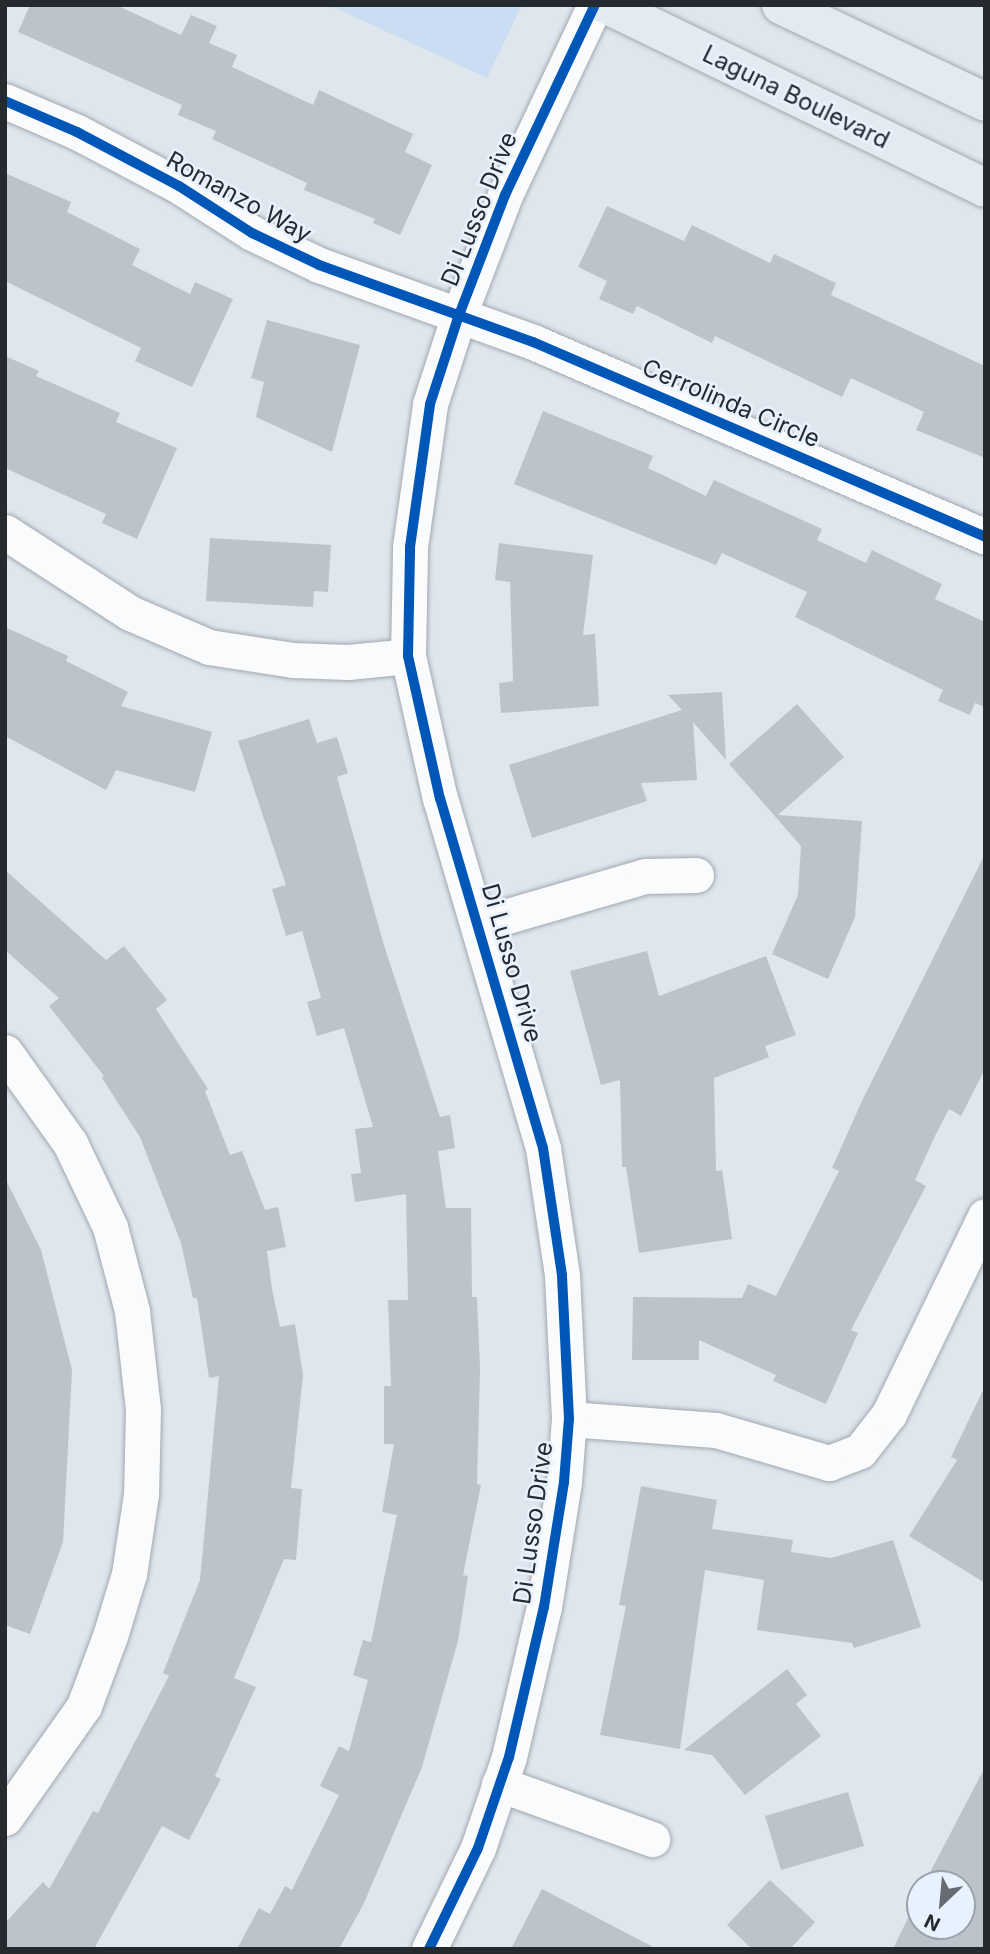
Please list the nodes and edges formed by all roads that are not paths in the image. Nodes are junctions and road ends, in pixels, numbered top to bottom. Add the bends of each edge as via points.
1 (595, 5) edge
2 (607, 5) edge
3 (781, 5) edge
4 (5, 101) edge
5 (985, 102) edge
6 (985, 188) edge
7 (459, 315) junction
8 (5, 532) edge
9 (985, 537) edge
10 (408, 656) junction
11 (696, 875) dead end
12 (480, 924) junction
13 (5, 1052) edge
14 (985, 1216) edge
15 (569, 1419) junction
16 (499, 1784) junction
17 (5, 1818) edge
18 (652, 1839) dead end
19 (429, 1949) edge

1 - 7 street, Di Lusso Drive via 505,195
2 - 6 main road, Laguna Boulevard
3 - 5 main road
4 - 7 street, Romanzo Way via 111,150 252,233 308,260
7 - 9 street, Cerrolinda Circle via 731,425
7 - 10 street, Di Lusso Drive via 428,417 410,547
8 - 10 street via 130,613 209,647 293,660 348,662
10 - 12 street, Di Lusso Drive via 440,799
11 - 12 street via 645,876
12 - 15 street, Di Lusso Drive via 543,1148 562,1275
13 - 17 street via 70,1143 110,1227 132,1311 143,1409 141,1493 129,1574 110,1636 84,1706
14 - 15 street via 889,1414 860,1451 829,1463 716,1430
15 - 16 street, Di Lusso Drive via 565,1482 544,1607
16 - 18 street
16 - 19 street, Di Lusso Drive via 478,1848

